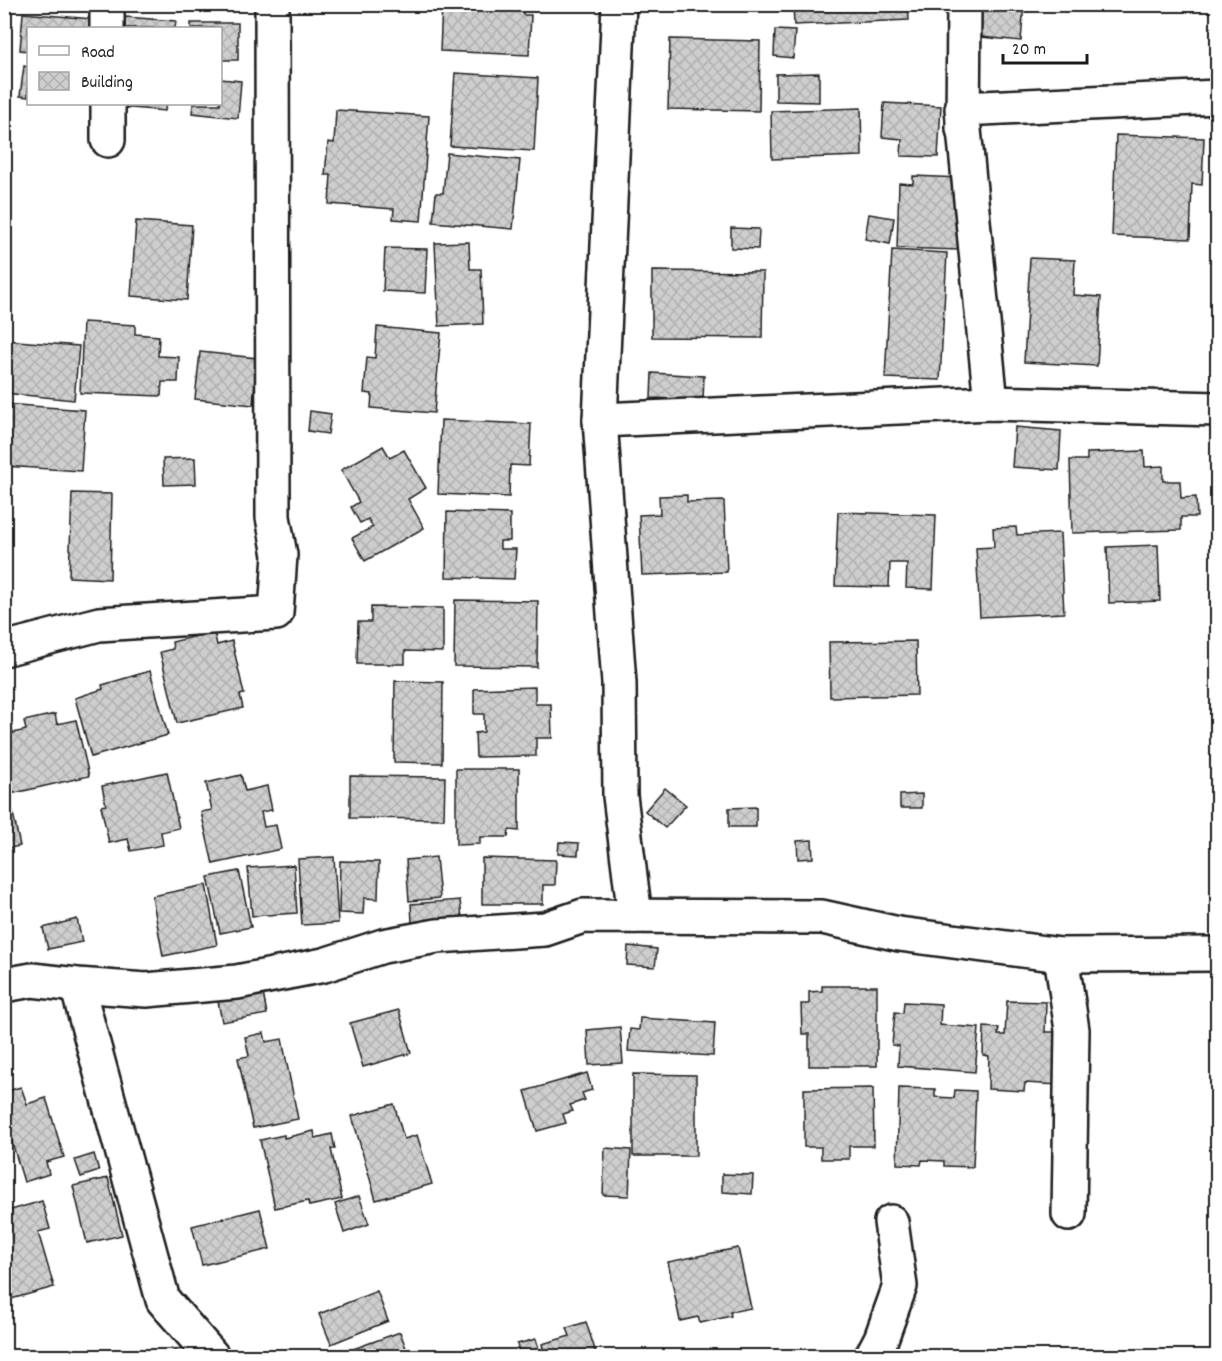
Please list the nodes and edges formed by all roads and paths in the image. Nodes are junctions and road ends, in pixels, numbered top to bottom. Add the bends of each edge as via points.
1 (107, 4) edge
2 (272, 4) edge
3 (619, 4) edge
4 (964, 4) edge
5 (107, 27) edge
6 (1218, 97) edge
7 (108, 105) edge
8 (962, 109) junction
9 (108, 140) dead end
10 (981, 404) junction
11 (1218, 409) edge
12 (600, 420) junction
13 (4, 649) edge
14 (635, 916) junction
15 (1218, 954) edge
16 (1061, 955) junction
17 (4, 985) edge
18 (77, 985) junction
19 (1069, 1214) dead end
20 (891, 1222) dead end
21 (212, 1356) edge
22 (872, 1356) edge

1 - 5 street
2 - 13 street via 273,517 280,555 276,613 99,624
3 - 12 street
4 - 8 street
6 - 8 street
7 - 9 street
8 - 10 street
10 - 11 street
10 - 12 street
12 - 14 street via 620,683 620,796
14 - 16 street via 822,917 899,934
14 - 18 street via 583,916 545,929 437,936 237,982 146,990
15 - 16 street
16 - 19 street via 1072,1030
17 - 18 street via 32,980
18 - 21 street via 163,1300
20 - 22 street via 900,1286

